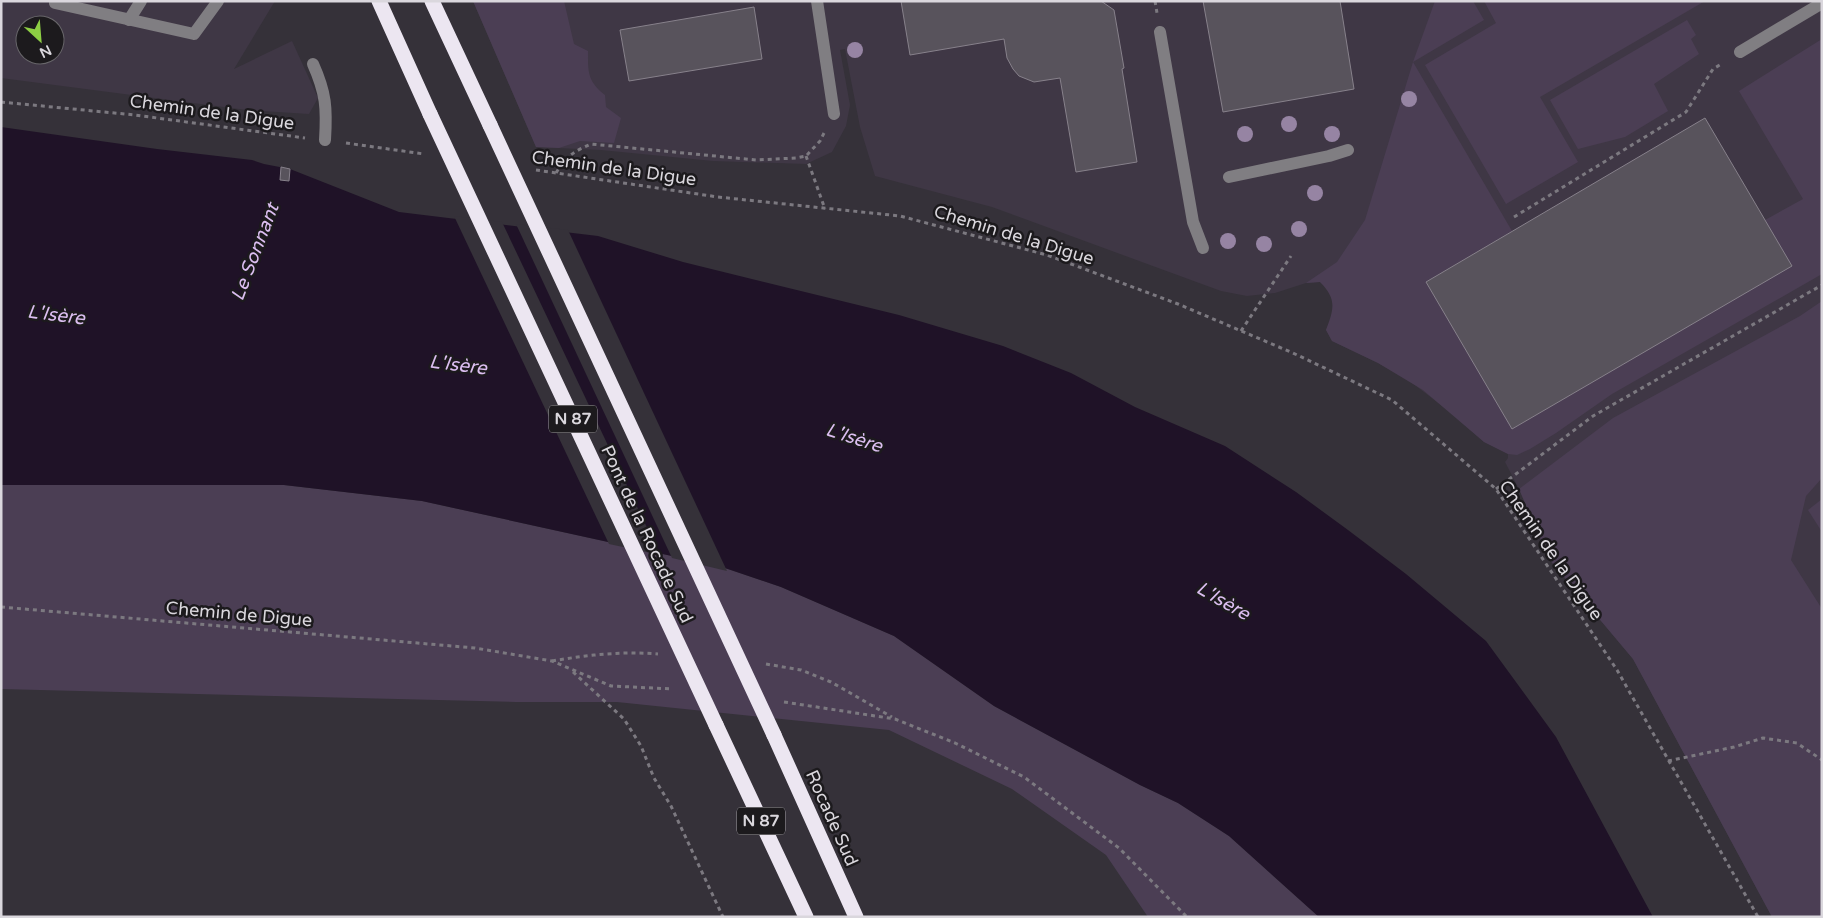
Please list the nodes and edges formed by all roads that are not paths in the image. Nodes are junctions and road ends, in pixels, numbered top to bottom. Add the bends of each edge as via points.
1 (56, 1) edge
2 (141, 1) edge
3 (218, 1) edge
4 (379, 1) edge
5 (432, 1) edge
6 (818, 1) edge
7 (1822, 3) edge
8 (129, 20) junction
9 (1160, 32) dead end
10 (1740, 52) road end
11 (313, 64) dead end
12 (834, 114) road end
13 (325, 140) road end
14 (1348, 150) dead end
15 (1229, 177) dead end
16 (1202, 248) dead end
17 (774, 735) joint
18 (806, 917) edge
19 (856, 917) edge

1 - 8 street via 55,4
2 - 8 street
3 - 8 street via 194,34
4 - 18 highway, Pont de la Rocade Sud / N 87, bridge
5 - 17 highway, Pont de la Rocade Sud / N 87, bridge
6 - 12 street
7 - 10 street
9 - 16 street via 1193,222
11 - 13 street via 327,110
14 - 15 street
17 - 19 highway, Rocade Sud / N 87

